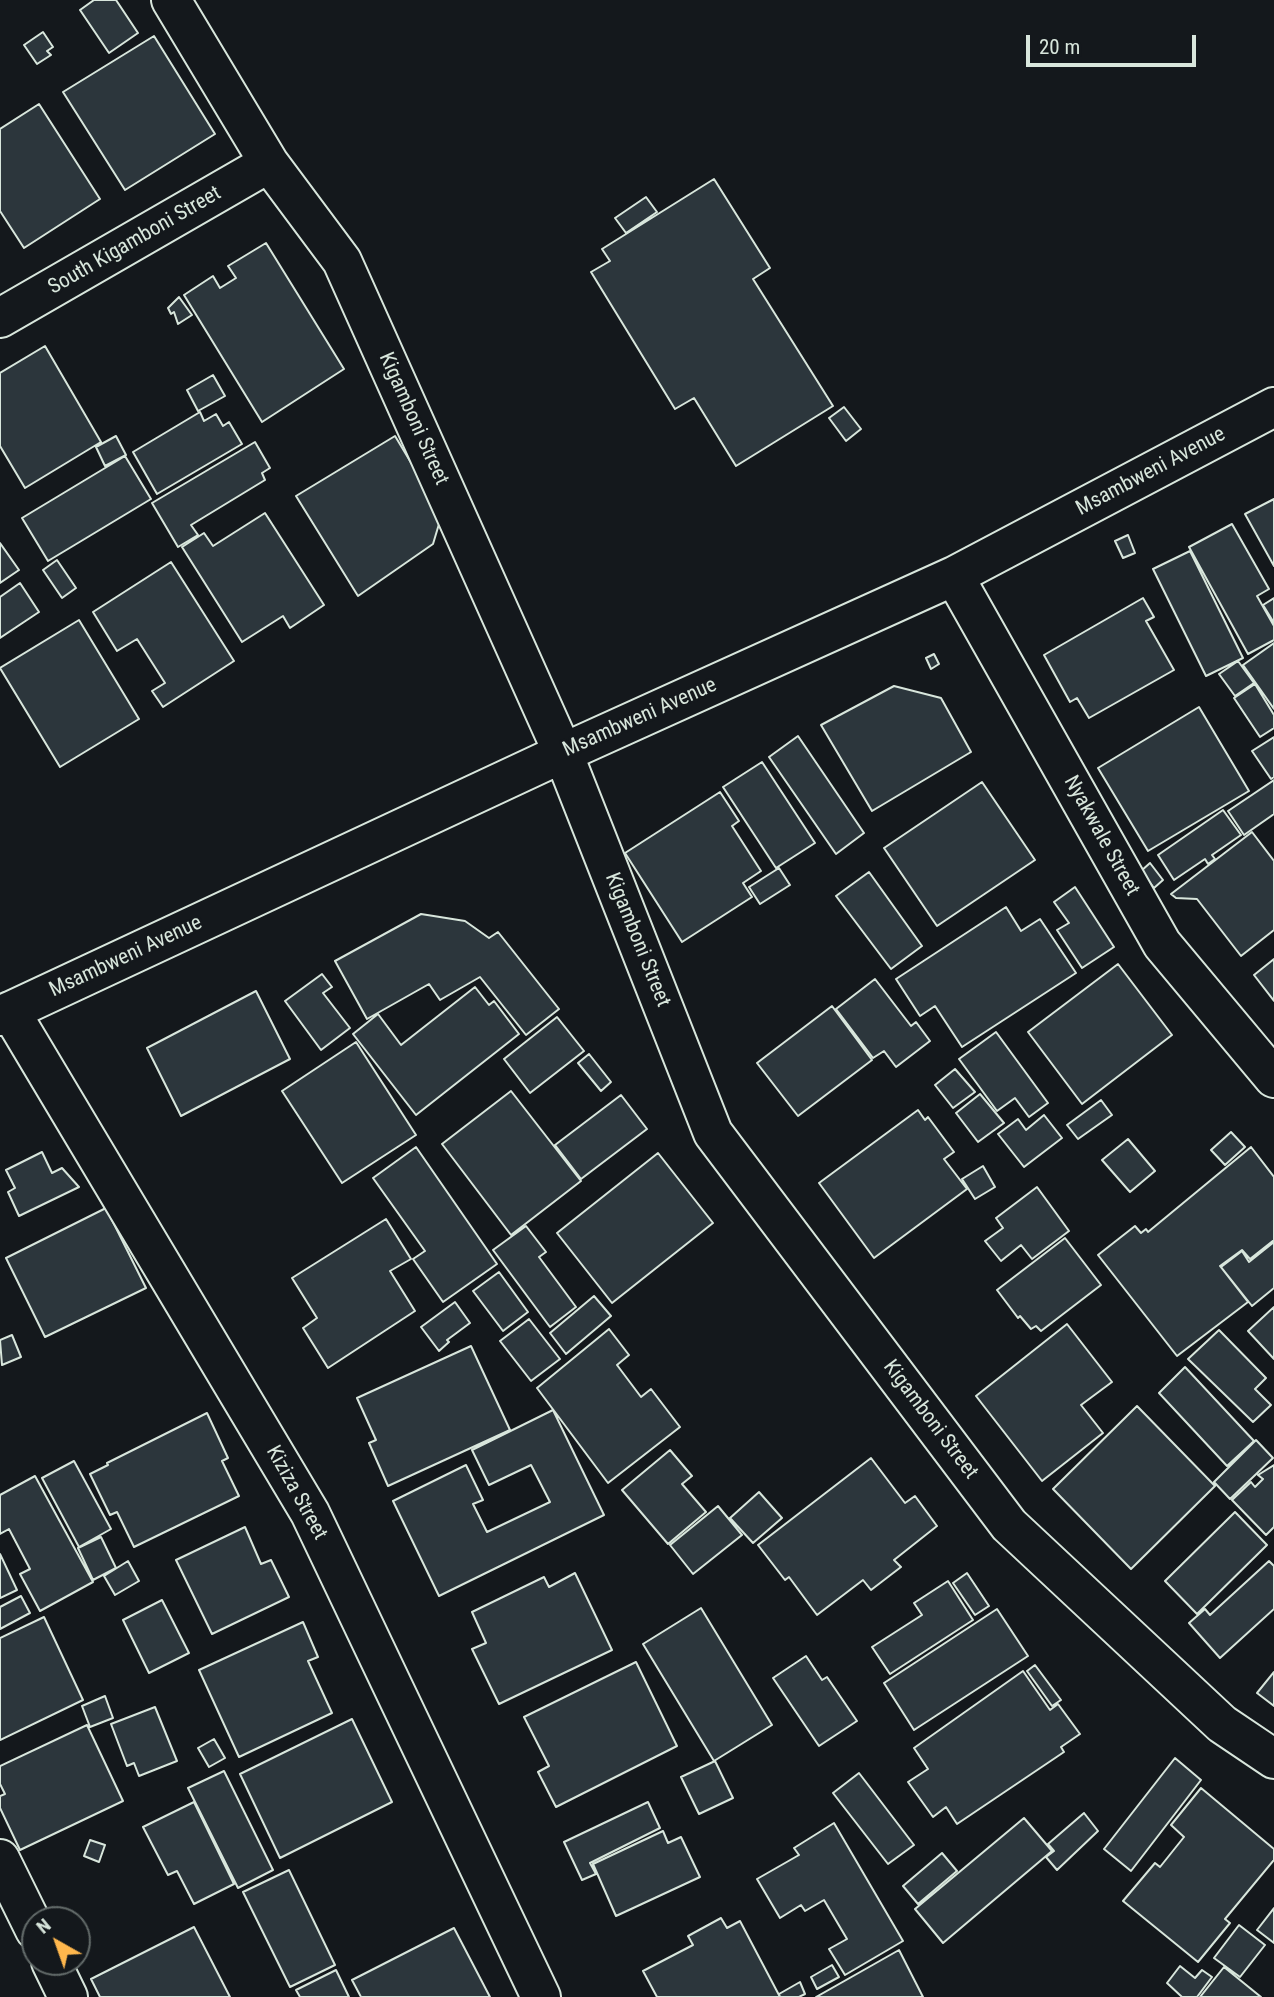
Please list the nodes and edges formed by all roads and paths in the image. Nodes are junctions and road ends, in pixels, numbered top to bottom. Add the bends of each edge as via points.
1 (171, 0) edge
2 (269, 163) junction
3 (0, 317) edge
4 (1274, 407) edge
5 (954, 576) junction
6 (563, 753) junction
7 (5, 1014) edge
8 (1274, 1078) edge
9 (1274, 1759) edge
10 (0, 1859) edge
11 (23, 1906) edge
12 (58, 1976) edge
13 (68, 1997) edge
14 (541, 1997) edge

1 - 2 street, Kigamboni Street
2 - 3 street, South Kigamboni Street
2 - 6 street, Kigamboni Street via 342,261
4 - 5 street, Msambweni Avenue
5 - 6 street, Msambweni Avenue
5 - 8 street, Nyakwale Street via 1162,944
6 - 7 street, Msambweni Avenue
6 - 9 street, Kigamboni Street via 713,1133 1009,1525 1222,1724
7 - 14 street, Kiziza Street via 310,1513
10 - 11 street
12 - 13 street

